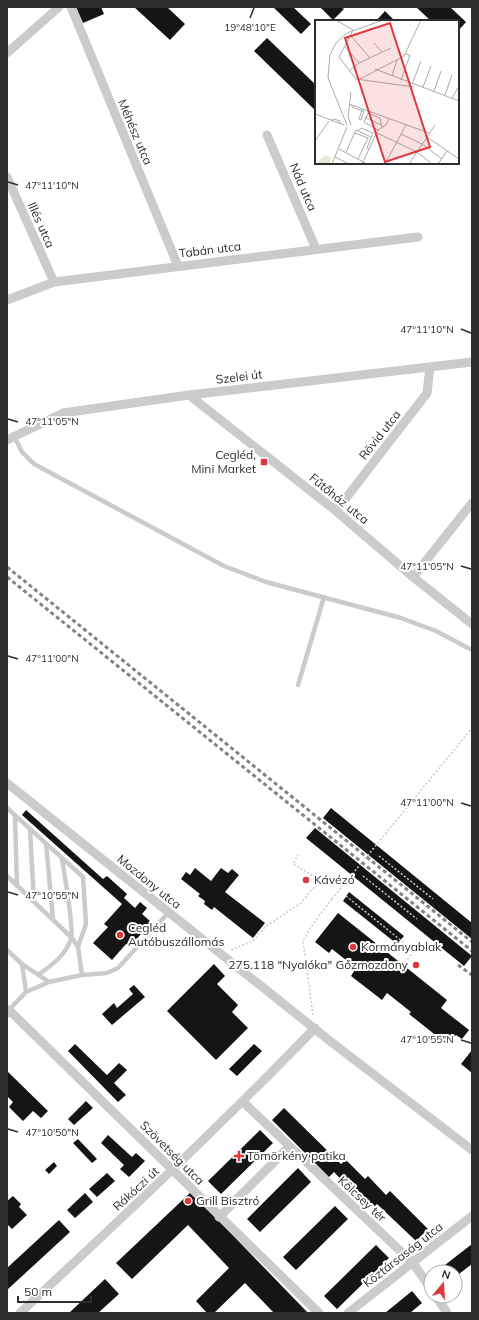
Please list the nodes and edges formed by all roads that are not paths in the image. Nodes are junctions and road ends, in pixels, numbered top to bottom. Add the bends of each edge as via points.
1 (59, 7) edge
2 (71, 7) edge
3 (7, 54) edge
4 (267, 135) dead end
5 (7, 177) edge
6 (418, 237) dead end
7 (316, 249) junction
8 (178, 266) junction
9 (54, 282) junction
10 (7, 300) edge
11 (472, 362) edge
12 (430, 367) junction
13 (189, 395) junction
14 (11, 438) edge
15 (472, 503) edge
16 (336, 511) junction
17 (413, 578) junction
18 (324, 597) junction
19 (472, 624) edge
20 (472, 650) edge
21 (298, 685) dead end
22 (7, 783) edge
23 (7, 808) edge
24 (15, 816) junction
25 (30, 829) junction
26 (46, 844) junction
27 (62, 859) junction
28 (7, 876) edge
29 (17, 886) junction
30 (34, 902) junction
31 (168, 913) junction
32 (53, 920) junction
33 (72, 938) junction
34 (78, 947) junction
35 (7, 950) edge
36 (22, 964) junction
37 (38, 975) junction
38 (82, 975) junction
39 (49, 982) junction
40 (26, 992) junction
41 (8, 1011) edge
42 (315, 1028) junction
43 (243, 1102) junction
44 (289, 1147) junction
45 (472, 1150) edge
46 (173, 1171) junction
47 (219, 1216) junction
48 (472, 1216) edge
49 (412, 1263) junction
50 (423, 1279) edge
51 (441, 1304) edge
52 (20, 1313) edge
53 (319, 1313) edge
54 (348, 1313) edge
55 (447, 1313) edge

1 - 3 street
2 - 8 street, Méhész utca
4 - 7 street, Nád utca
5 - 9 street, Illés utca
6 - 7 street, Tabán utca
7 - 8 street, Tabán utca
8 - 9 street, Tabán utca
9 - 10 street, Tabán utca
11 - 12 street, Szelei út
12 - 13 street, Szelei út
12 - 16 street, Rövid utca via 427,393
13 - 14 street, Szelei út via 63,414
13 - 16 street, Fűtőház utca
14 - 18 lane via 34,464 197,553 252,577
15 - 17 street
16 - 17 street, Fűtőház utca
17 - 19 street, Fűtőház utca
18 - 20 lane via 418,624 448,636
18 - 21 lane
22 - 31 street, Mozdony utca
23 - 24 lane
24 - 25 lane
24 - 29 lane
25 - 26 lane
25 - 30 lane
26 - 27 lane
26 - 32 lane
27 - 33 lane
27 - 34 lane via 83,877 86,924
28 - 29 lane
29 - 30 lane
30 - 32 lane
31 - 38 lane via 118,968
31 - 42 street, Mozdony utca
32 - 33 lane
33 - 34 lane
33 - 37 lane via 56,963
34 - 38 lane
35 - 36 lane
36 - 37 lane
36 - 40 lane
37 - 39 lane
38 - 39 lane
39 - 40 lane
40 - 41 lane
41 - 46 street, Szövetség utca
42 - 43 street, Rákóczi út
42 - 45 street
43 - 44 street, Kölcsey tér
43 - 46 street, Rákóczi út
44 - 47 street
44 - 49 street, Kölcsey tér
46 - 47 street, Szövetség utca
46 - 52 street, Rákóczi út
47 - 53 street, Szövetség utca
48 - 49 street, Köztársaság utca
49 - 50 street, Kölcsey tér
49 - 54 street, Köztársaság utca
51 - 55 street

